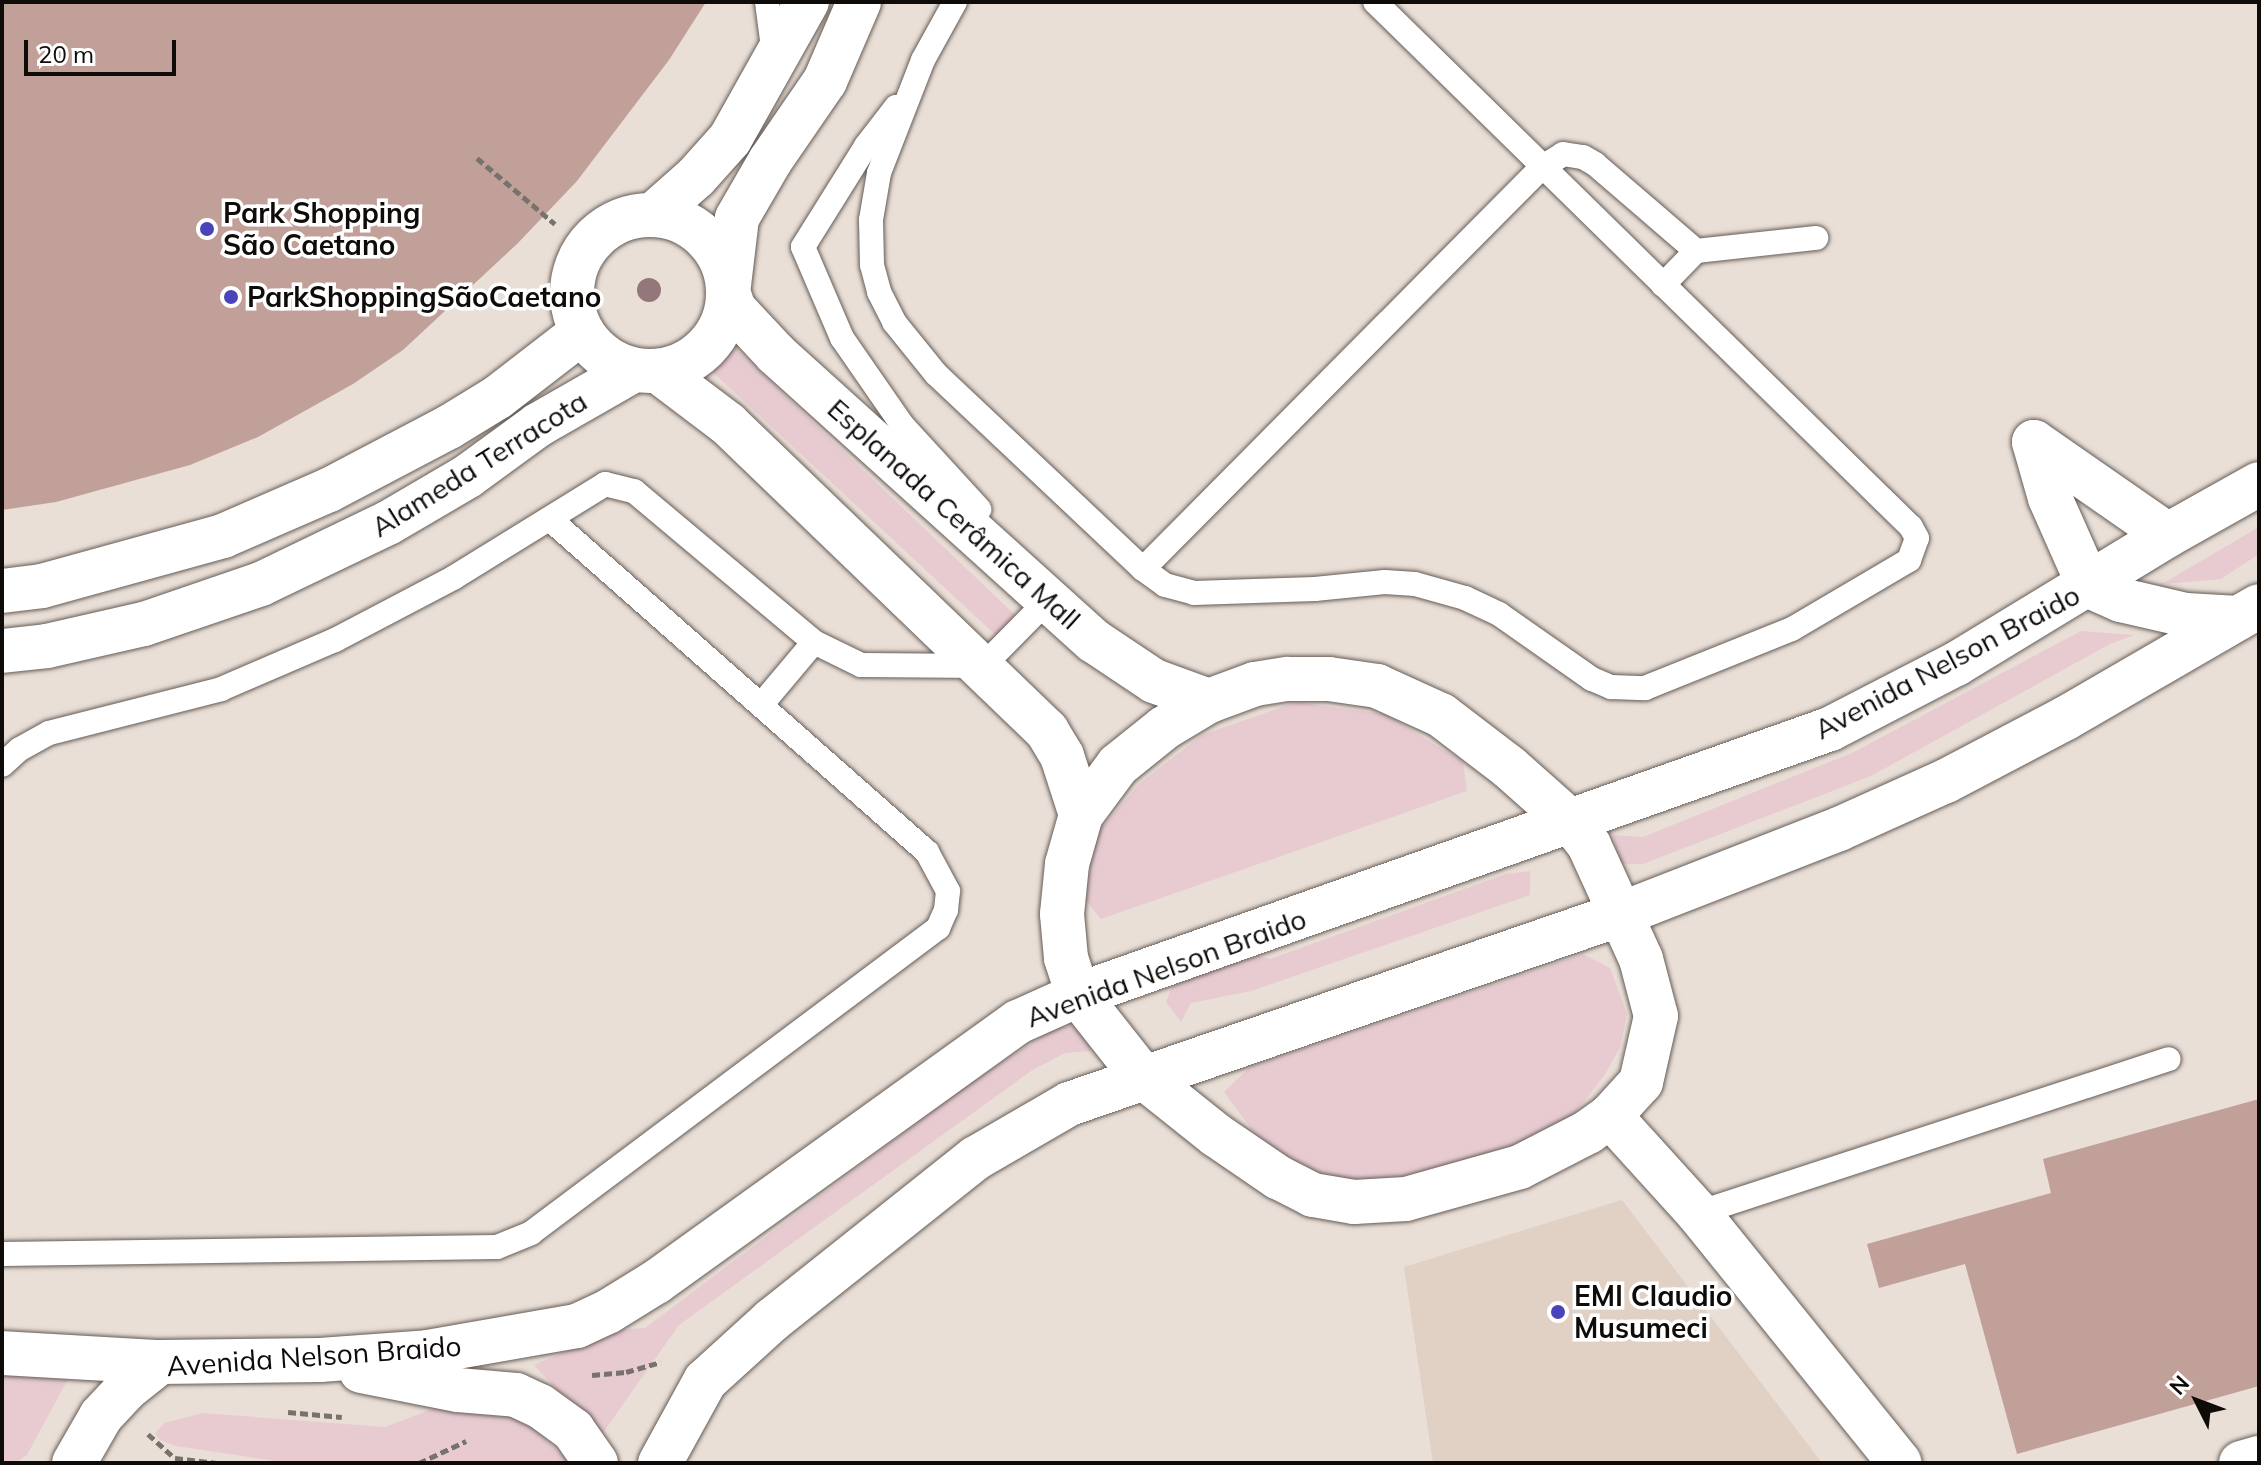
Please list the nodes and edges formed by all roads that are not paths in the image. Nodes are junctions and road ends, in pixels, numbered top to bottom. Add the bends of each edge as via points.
1 (767, 2) edge
2 (807, 2) edge
3 (859, 2) edge
4 (955, 2) edge
5 (1375, 2) edge
6 (775, 59) junction
7 (912, 87) junction
8 (1541, 168) junction
9 (653, 215) junction
10 (1816, 238) dead end
11 (1696, 251) junction
12 (1663, 285) junction
13 (728, 289) junction
14 (582, 332) junction
15 (646, 370) junction
16 (2259, 484) edge
17 (551, 520) junction
18 (2168, 535) junction
19 (1143, 569) junction
20 (2089, 586) junction
21 (2, 591) edge
22 (1060, 611) junction
23 (2249, 612) edge
24 (814, 642) junction
25 (2, 651) edge
26 (983, 666) junction
27 (1209, 701) junction
28 (761, 705) junction
29 (2, 765) edge
30 (1081, 815) junction
31 (1572, 823) junction
32 (1621, 914) junction
33 (1078, 995) junction
34 (2168, 1059) dead end
35 (1142, 1076) junction
36 (1610, 1116) junction
37 (1698, 1213) junction
38 (2, 1254) edge
39 (2, 1353) edge
40 (320, 1360) junction
41 (160, 1362) junction
42 (2259, 1458) edge
43 (74, 1463) edge
44 (596, 1463) edge
45 (660, 1463) edge
46 (1900, 1463) edge
47 (2241, 1463) edge

1 - 6 lane
2 - 6 street
3 - 13 street via 825,81 737,218
4 - 7 lane
5 - 8 lane
6 - 9 street via 730,139
7 - 19 lane via 879,173 871,220 879,292 894,322 936,374
7 - 22 lane via 866,146 803,247 842,338 903,426 1009,540
8 - 11 lane via 1563,154 1583,157
8 - 12 lane
8 - 19 lane
9 - 13 street via 675,219 712,244
9 - 14 street via 629,217 589,243 571,287
10 - 11 lane
11 - 12 lane
12 - 19 lane via 1911,527 1917,538 1909,560 1792,629 1645,688 1611,687 1592,679 1499,614 1415,584 1194,593 1165,585
13 - 15 street via 717,333 702,352 682,365
13 - 22 street, Esplanada Cerâmica Mall via 734,309 776,354
14 - 15 street via 605,356
14 - 21 street, Alameda Terracota via 462,420 329,490 223,536 42,586
15 - 25 street, Alameda Terracota via 538,425 468,476 388,523 261,584 144,624
15 - 26 street via 728,424
16 - 18 street, Avenida Nelson Braido
17 - 24 lane via 605,484 634,491
17 - 28 lane
17 - 29 lane via 335,640 221,689 49,733
18 - 20 street, Avenida Nelson Braido
18 - 20 street via 2034,442 2055,510
20 - 23 street via 2121,600 2186,615
20 - 31 street, Avenida Nelson Braido via 1830,729
22 - 26 lane
22 - 27 street, Esplanada Cerâmica Mall via 1124,664
23 - 32 street via 1946,781
24 - 26 lane via 861,665
24 - 28 lane
26 - 30 street via 1047,731 1062,756
27 - 30 street via 1118,765
27 - 31 street via 1255,684 1288,679 1377,686 1441,715
28 - 38 lane via 927,852 948,891 946,910 938,928 531,1233 497,1247 469,1250
30 - 33 street via 1067,864 1062,914 1066,958
31 - 32 street via 1589,845
31 - 33 street, Avenida Nelson Braido
32 - 35 street
32 - 36 street via 1641,959 1656,1016 1641,1082
33 - 35 street
33 - 40 street, Avenida Nelson Braido via 979,1047 609,1311 543,1335 428,1352
34 - 37 lane
35 - 36 street via 1279,1178 1313,1195 1354,1202 1406,1199 1520,1167
35 - 45 street via 1069,1104 976,1158 772,1320 705,1381
36 - 37 street
37 - 46 street
39 - 41 street
40 - 41 street, Avenida Nelson Braido
40 - 44 street via 391,1379 516,1395 573,1430
41 - 43 street, Avenida Nelson Braido via 101,1416
42 - 47 street

